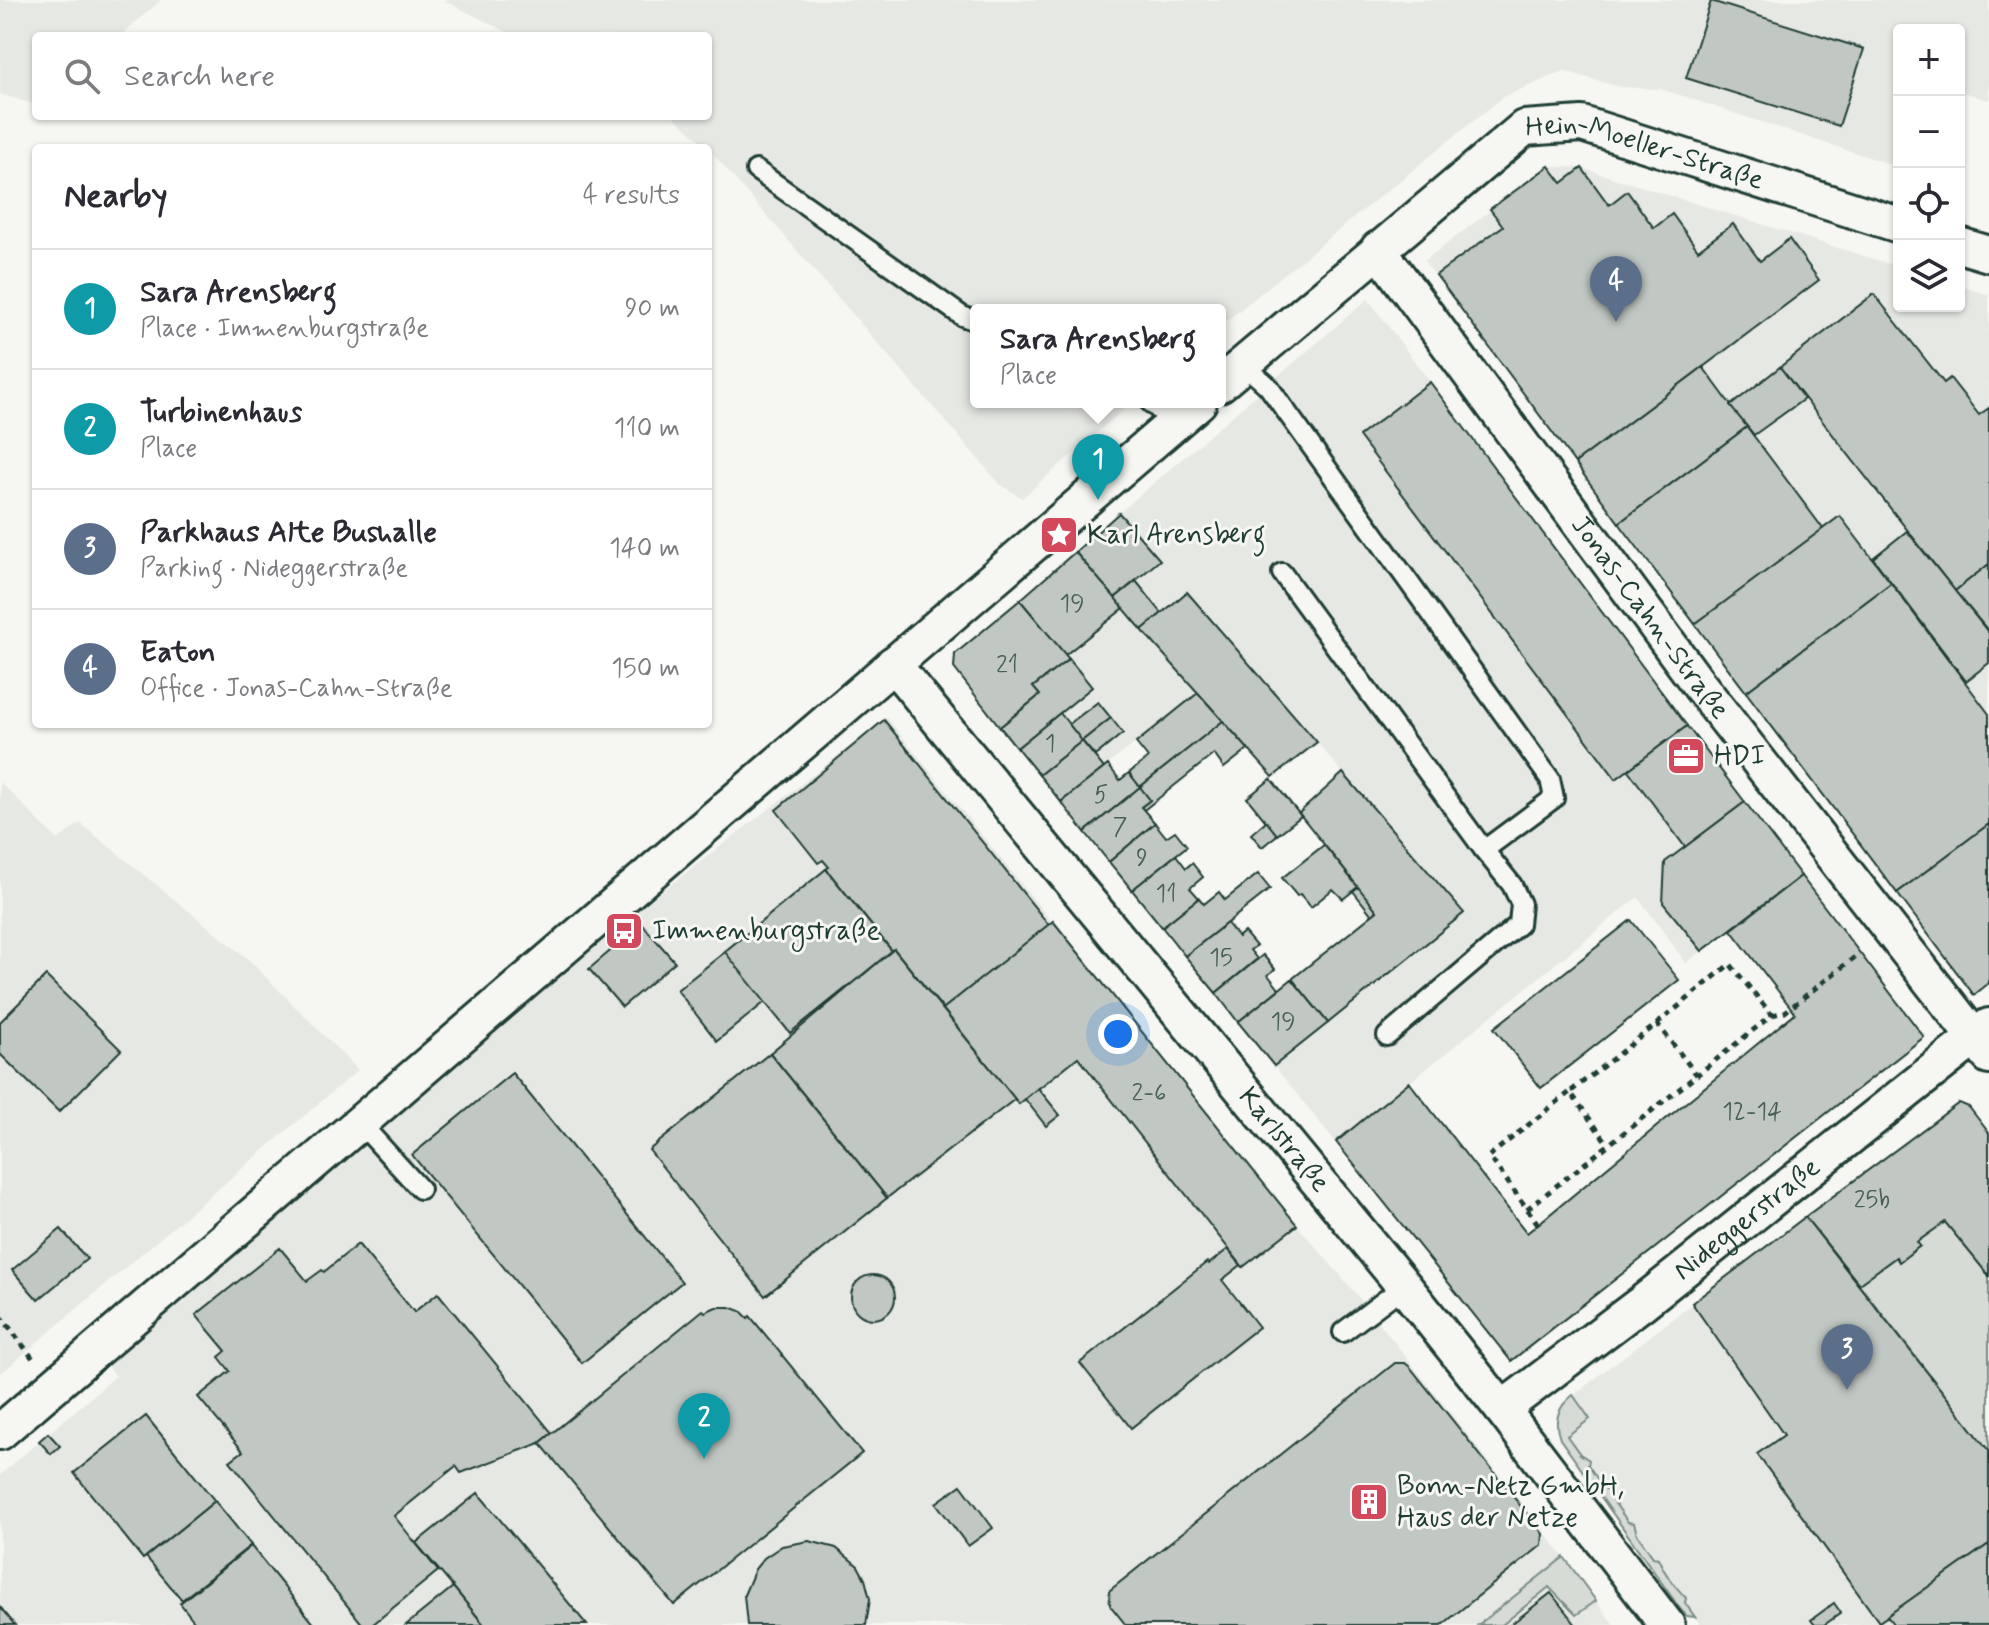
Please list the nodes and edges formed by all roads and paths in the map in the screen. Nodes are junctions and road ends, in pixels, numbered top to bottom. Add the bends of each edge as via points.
1 (756, 170) dead end
2 (1893, 223) edge
3 (1965, 247) edge
4 (1378, 249) junction
5 (1989, 254) edge
6 (970, 319) edge
7 (1232, 374) edge
8 (1174, 409) edge
9 (1282, 573) dead end
10 (893, 664) junction
11 (1484, 850) junction
12 (1860, 953) dead end
13 (1772, 1015) junction
14 (1657, 1024) junction
15 (1387, 1036) dead end
16 (1984, 1040) edge
17 (1697, 1075) junction
18 (1570, 1092) junction
19 (360, 1123) junction
20 (1608, 1144) junction
21 (420, 1189) dead end
22 (1527, 1209) junction
23 (1538, 1224) dead end
24 (1404, 1286) junction
25 (0, 1315) edge
26 (1343, 1332) dead end
27 (53, 1386) junction
28 (1502, 1409) junction
29 (0, 1432) edge
30 (1667, 1625) edge

1 - 6 lane
2 - 4 street, Hein-Moeller-Straße via 1582,124 1524,128
3 - 5 street
4 - 7 street
4 - 16 street, Jonas-Cahn-Straße via 1700,686
7 - 11 lane via 1268,386 1550,779 1554,798
8 - 10 street
9 - 11 lane
10 - 19 street
10 - 24 street, Karlstraße
11 - 15 lane via 1521,904 1519,924
12 - 13 path via 1785,1012
13 - 14 path via 1730,964
13 - 17 path
14 - 17 path
14 - 18 path
16 - 28 street, Nideggerstraße
17 - 20 path
18 - 20 path
18 - 22 path via 1489,1156
19 - 21 lane
19 - 27 street
20 - 22 path
22 - 23 path
24 - 26 lane
24 - 28 street, Karlstraße
25 - 27 path
27 - 29 street
28 - 30 street, Karlstraße

